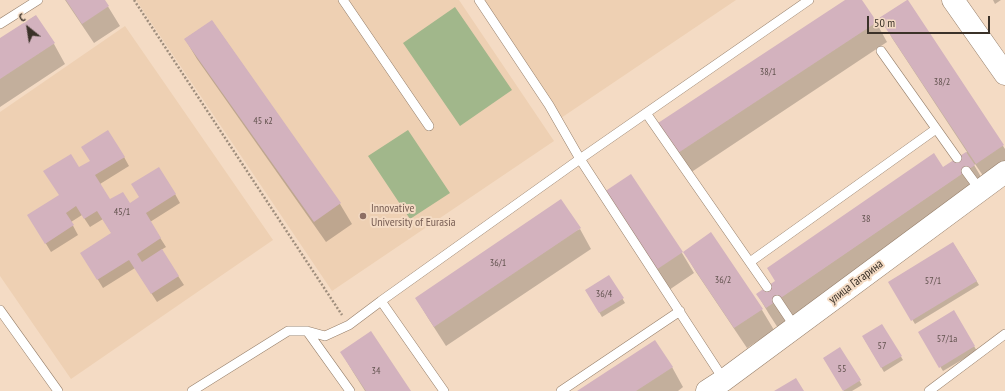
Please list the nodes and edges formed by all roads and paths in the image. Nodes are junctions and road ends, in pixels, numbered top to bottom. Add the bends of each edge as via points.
1 (38, 0) edge
2 (134, 0) edge
3 (343, 0) edge
4 (478, 0) edge
5 (809, 0) edge
6 (953, 0) edge
7 (0, 24) edge
8 (881, 51) dead end
9 (1005, 74) edge
10 (646, 114) junction
11 (429, 126) dead end
12 (936, 129) junction
13 (957, 158) dead end
14 (580, 160) junction
15 (966, 171) dead end
16 (1005, 172) edge
17 (980, 190) junction
18 (750, 262) junction
19 (767, 286) dead end
20 (777, 300) dead end
21 (381, 301) junction
22 (0, 310) edge
23 (680, 311) junction
24 (349, 325) junction
25 (795, 327) junction
26 (307, 331) junction
27 (1005, 334) edge
28 (715, 385) edge
29 (58, 391) edge
30 (192, 391) edge
31 (350, 391) edge
32 (444, 391) edge
33 (561, 391) edge
34 (929, 391) edge

1 - 7 lane
2 - 24 path
3 - 11 lane
4 - 14 lane via 549,105
5 - 10 lane
6 - 9 street
8 - 12 lane
10 - 14 lane
10 - 18 lane
12 - 13 lane
12 - 18 lane
14 - 21 lane
14 - 23 lane
15 - 17 lane
16 - 17 street, улица Гагарина
17 - 25 street, улица Гагарина
18 - 19 lane
20 - 25 lane
21 - 24 lane
21 - 32 lane
22 - 29 lane
23 - 28 lane
23 - 33 lane
24 - 26 lane via 325,336
25 - 28 street, улица Гагарина
26 - 30 lane via 288,331
26 - 31 lane
27 - 34 lane

